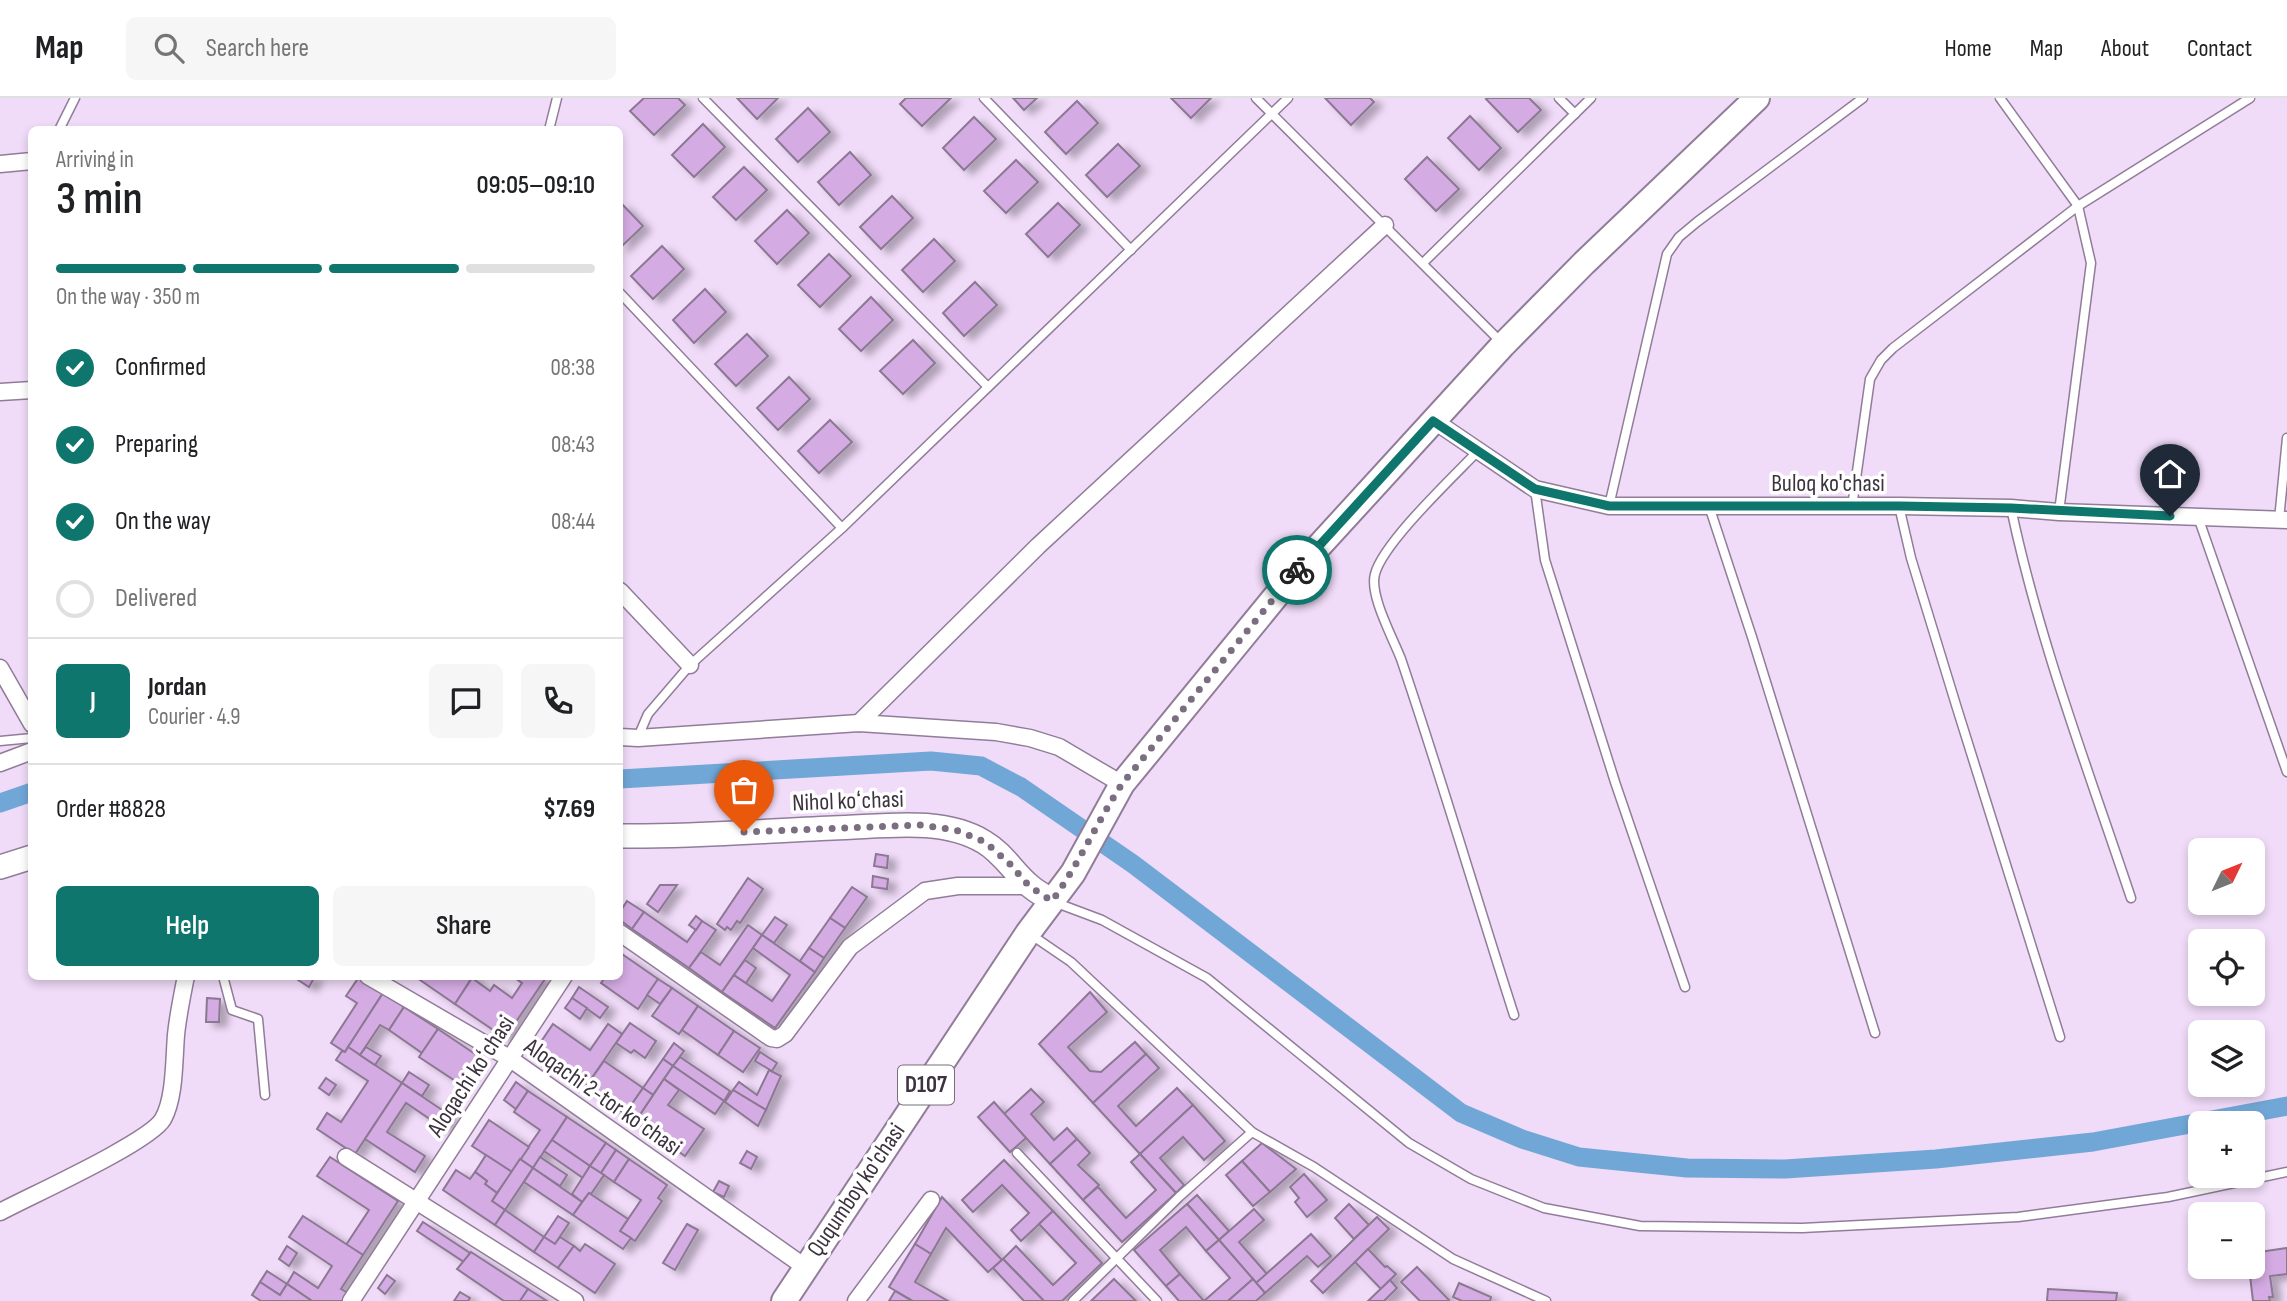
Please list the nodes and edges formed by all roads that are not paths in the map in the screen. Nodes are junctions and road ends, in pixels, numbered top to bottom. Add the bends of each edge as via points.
1 (75, 98) edge
2 (557, 98) edge
3 (703, 98) edge
4 (984, 98) edge
5 (1256, 98) edge
6 (1288, 98) edge
7 (1559, 98) edge
8 (1591, 98) edge
9 (1757, 98) edge
10 (1863, 98) edge
11 (2000, 98) edge
12 (2250, 98) edge
13 (1272, 114) junction
14 (1575, 114) junction
15 (61, 126) edge
16 (550, 126) edge
17 (28, 161) edge
18 (0, 164) edge
19 (2078, 206) junction
20 (1385, 225) junction
21 (1131, 250) junction
22 (1423, 263) junction
23 (623, 296) edge
24 (1503, 345) junction
25 (989, 387) junction
26 (28, 390) edge
27 (0, 392) edge
28 (1433, 421) junction
29 (2287, 438) edge
30 (1477, 452) junction
31 (1535, 489) junction
32 (1609, 506) junction
33 (1709, 506) junction
34 (1899, 506) junction
35 (1852, 507) junction
36 (2011, 508) junction
37 (2059, 512) junction
38 (2198, 517) junction
39 (2285, 522) edge
40 (842, 528) junction
41 (623, 594) edge
42 (690, 665) junction
43 (0, 668) edge
44 (28, 717) edge
45 (859, 723) junction
46 (623, 737) edge
47 (28, 738) edge
48 (638, 738) junction
49 (0, 741) edge
50 (28, 752) edge
51 (0, 763) edge
52 (2287, 772) edge
53 (1122, 784) junction
54 (623, 836) edge
55 (28, 858) edge
56 (0, 867) edge
57 (1029, 886) junction
58 (2131, 898) dead end
59 (1052, 901) junction
60 (1028, 933) junction
61 (623, 935) edge
62 (185, 980) edge
63 (224, 980) edge
64 (375, 980) edge
65 (561, 980) edge
66 (1685, 987) dead end
67 (1514, 1015) dead end
68 (1875, 1033) dead end
69 (2060, 1037) dead end
70 (509, 1058) junction
71 (265, 1095) dead end
72 (1252, 1132) junction
73 (1017, 1153) dead end
74 (346, 1157) dead end
75 (2287, 1172) edge
76 (930, 1200) dead end
77 (417, 1201) junction
78 (0, 1212) edge
79 (1116, 1259) junction
80 (806, 1267) junction
81 (351, 1301) edge
82 (575, 1301) edge
83 (784, 1301) edge
84 (856, 1301) edge
85 (1073, 1301) edge
86 (1157, 1301) edge
87 (1546, 1301) edge

1 - 15 lane
2 - 16 lane
3 - 25 lane
4 - 21 lane
5 - 13 lane
6 - 13 lane
7 - 14 lane
8 - 14 lane
9 - 24 main road, D107
10 - 32 lane via 1697,222 1667,254
11 - 19 lane
12 - 19 lane
13 - 20 lane
13 - 21 lane
14 - 22 lane
17 - 18 street
19 - 35 lane via 1881,360 1870,379
19 - 37 lane via 2091,263
20 - 22 lane
20 - 45 street via 1038,546
21 - 25 lane
22 - 24 lane
23 - 40 lane
24 - 28 main road, D107
25 - 40 lane
26 - 27 street
28 - 30 street, Buloq ko'chasi
28 - 53 main road, D107 via 1299,568
29 - 39 lane
30 - 31 street, Buloq ko'chasi
30 - 67 lane via 1401,533 1374,577
31 - 32 street, Buloq ko'chasi
31 - 66 lane via 1545,559
32 - 33 street, Buloq ko'chasi
33 - 35 street, Buloq ko'chasi
33 - 68 lane
34 - 35 street, Buloq ko'chasi
34 - 36 street, Buloq ko'chasi
34 - 69 lane via 1935,638
36 - 37 street, Buloq ko'chasi
36 - 58 lane via 2045,640
37 - 38 street, Buloq ko'chasi
38 - 39 street, Buloq ko'chasi
38 - 52 lane
40 - 42 lane
41 - 42 street
42 - 48 lane via 648,714
43 - 44 street
45 - 48 street
45 - 53 street via 1030,738 1059,747
46 - 48 street
47 - 49 lane
50 - 51 street
53 - 59 main road, Ququmboy ko'chasi / D107 via 1073,873
54 - 57 main road, Nihol koʻchasi via 921,825 956,830 985,842
55 - 56 main road
57 - 59 main road, Nihol koʻchasi
57 - 61 street via 925,891 850,947 777,1039
59 - 60 main road, Ququmboy ko'chasi / D107
59 - 75 lane via 1102,920 1206,978 1409,1143 1471,1179 1544,1208 1640,1226 1802,1228 2018,1217 2168,1197
60 - 72 lane via 1071,962
60 - 80 main road, Ququmboy ko'chasi / D107
62 - 78 street via 169,1103 157,1127
63 - 71 lane via 232,1010 258,1019
64 - 70 street, Aloqachi 2-tor koʻchasi
65 - 70 street, Aloqachi koʻchasi
70 - 77 street, Aloqachi koʻchasi
70 - 80 street, Aloqachi 2-tor koʻchasi
72 - 79 lane
72 - 87 lane via 1314,1167 1453,1259
73 - 79 lane
74 - 77 street
76 - 84 street
77 - 81 street, Aloqachi koʻchasi
77 - 82 street
79 - 85 lane
79 - 86 lane
80 - 83 main road, Ququmboy ko'chasi / D107

